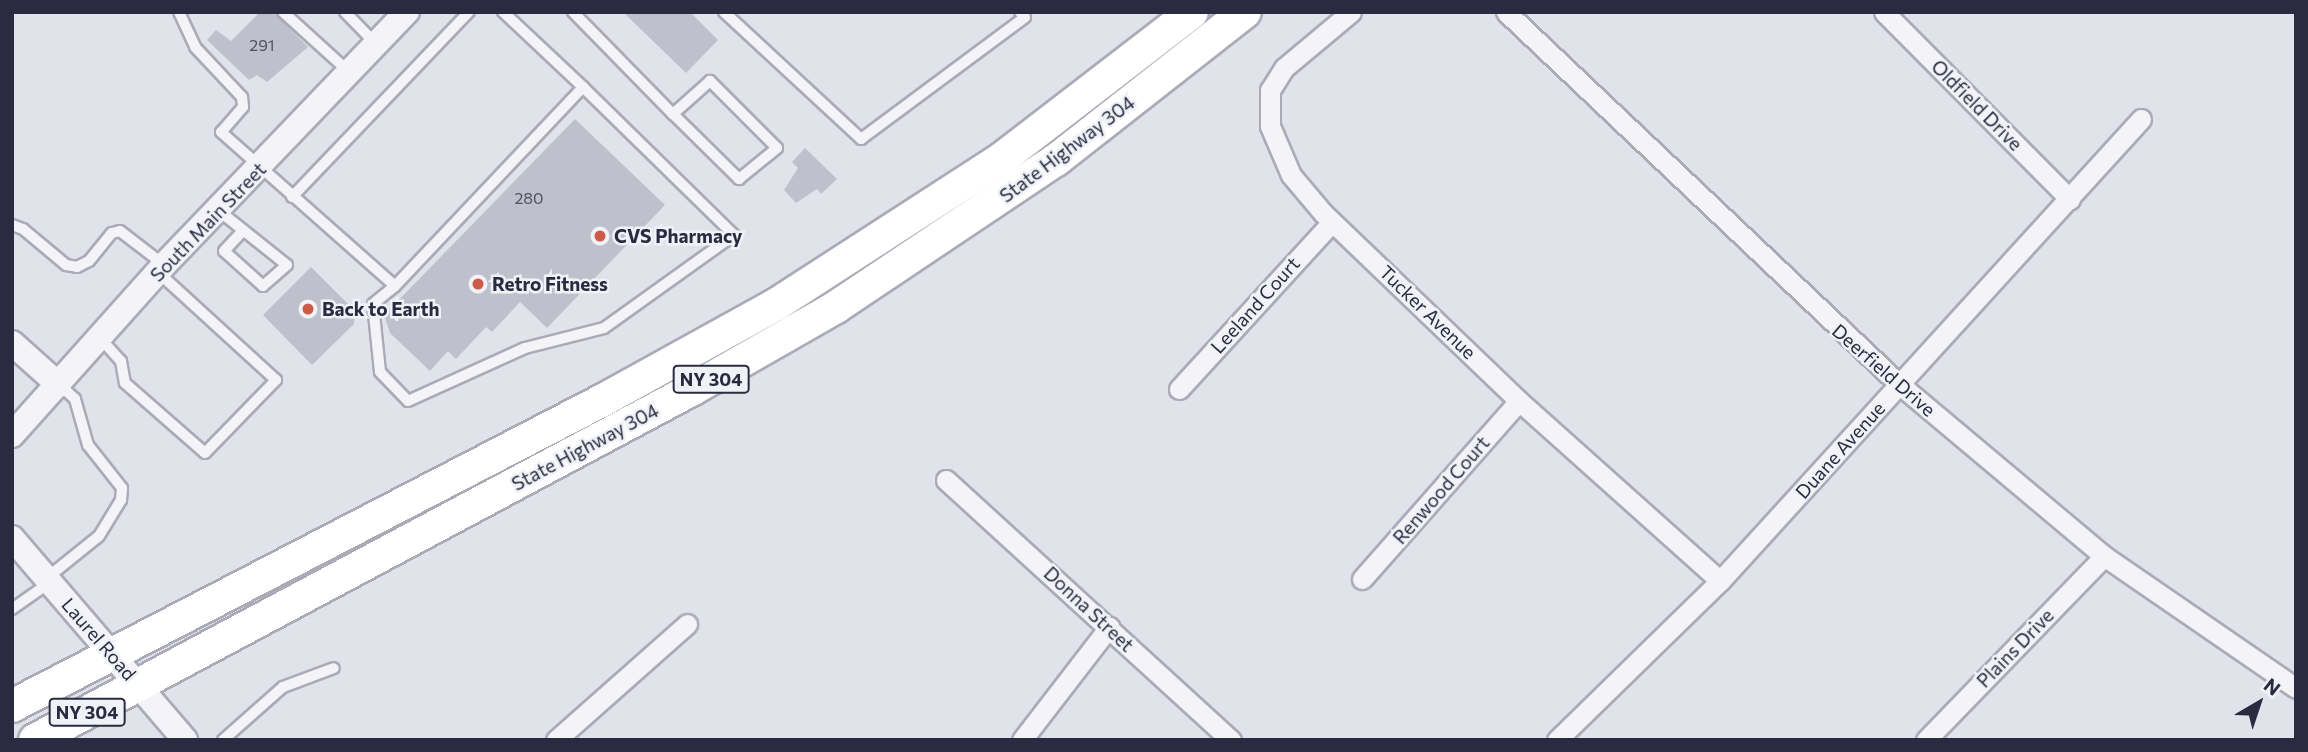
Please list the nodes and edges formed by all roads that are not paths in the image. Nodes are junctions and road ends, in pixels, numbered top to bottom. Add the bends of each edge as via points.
1 (179, 12) edge
2 (283, 12) edge
3 (345, 12) edge
4 (407, 12) edge
5 (468, 12) edge
6 (503, 12) edge
7 (573, 12) edge
8 (724, 12) edge
9 (1192, 12) edge
10 (1245, 12) edge
11 (1351, 12) edge
12 (1506, 12) edge
13 (1884, 12) edge
14 (1025, 14) edge
15 (377, 45) junction
16 (350, 73) junction
17 (583, 87) junction
18 (673, 114) junction
19 (2141, 119) dead end
20 (261, 168) junction
21 (292, 197) junction
22 (2070, 199) junction
23 (217, 209) junction
24 (1332, 222) junction
25 (12, 225) edge
26 (242, 232) junction
27 (161, 268) junction
28 (395, 286) junction
29 (100, 339) junction
30 (12, 343) edge
31 (1899, 384) junction
32 (59, 385) junction
33 (1179, 389) dead end
34 (1519, 401) junction
35 (12, 435) edge
36 (946, 480) dead end
37 (12, 538) edge
38 (2104, 556) junction
39 (1362, 579) dead end
40 (48, 580) junction
41 (1720, 581) junction
42 (12, 609) edge
43 (687, 624) dead end
44 (1109, 627) junction
45 (111, 653) junction
46 (334, 668) dead end
47 (139, 685) junction
48 (2296, 688) edge
49 (12, 706) edge
50 (35, 740) edge
51 (185, 740) edge
52 (223, 740) edge
53 (556, 740) edge
54 (1022, 740) edge
55 (1231, 740) edge
56 (1557, 740) edge
57 (1926, 740) edge

1 - 20 lane via 195,47 242,97 243,107 221,132
2 - 16 lane
3 - 15 lane
4 - 15 street, South Main Street
5 - 21 lane
6 - 17 lane
7 - 18 lane
8 - 14 lane via 861,139
9 - 45 main road, State Highway 304 / NY 304 via 1000,160 807,286 615,393
10 - 47 main road, State Highway 304 / NY 304 via 1056,160 845,301 703,384
11 - 24 street, Tucker Avenue via 1284,68 1268,100 1270,126 1281,157 1302,190
12 - 31 street, Deerfield Drive
13 - 22 street, Oldfield Drive
15 - 16 street, South Main Street
16 - 20 street, South Main Street
17 - 28 lane
17 - 28 lane via 734,235 604,328 525,348 408,401 380,372 373,304
18 - 18 lane via 739,179 777,148 710,81
19 - 22 street, Duane Avenue
20 - 21 lane
20 - 23 street, South Main Street
21 - 28 lane
22 - 31 street, Duane Avenue
23 - 26 lane
23 - 27 street, South Main Street
24 - 33 street, Leeland Court
24 - 34 street, Tucker Avenue
25 - 27 lane via 66,265 77,267 89,261 112,233 120,231
26 - 26 lane via 224,251 263,286 287,265
27 - 29 street, South Main Street
27 - 29 lane via 276,380 205,453 125,383 121,361
29 - 32 street, South Main Street
30 - 32 street
31 - 38 street, Deerfield Drive
31 - 41 street, Duane Avenue
32 - 35 street, South Main Street
32 - 40 lane via 75,399 88,445 119,479 121,500 99,536
34 - 39 street, Renwood Court
34 - 41 street, Tucker Avenue
36 - 44 street, Donna Street
37 - 40 street, Laurel Road
38 - 48 street, Deerfield Drive
38 - 57 street, Plains Drive
40 - 42 lane
40 - 45 street, Laurel Road
41 - 56 street, Duane Avenue
43 - 53 street
44 - 54 street
44 - 55 street, Donna Street
45 - 47 street, Laurel Road
45 - 49 main road, State Highway 304 / NY 304
46 - 52 lane via 283,687
47 - 50 main road, State Highway 304 / NY 304
47 - 51 street, Laurel Road

